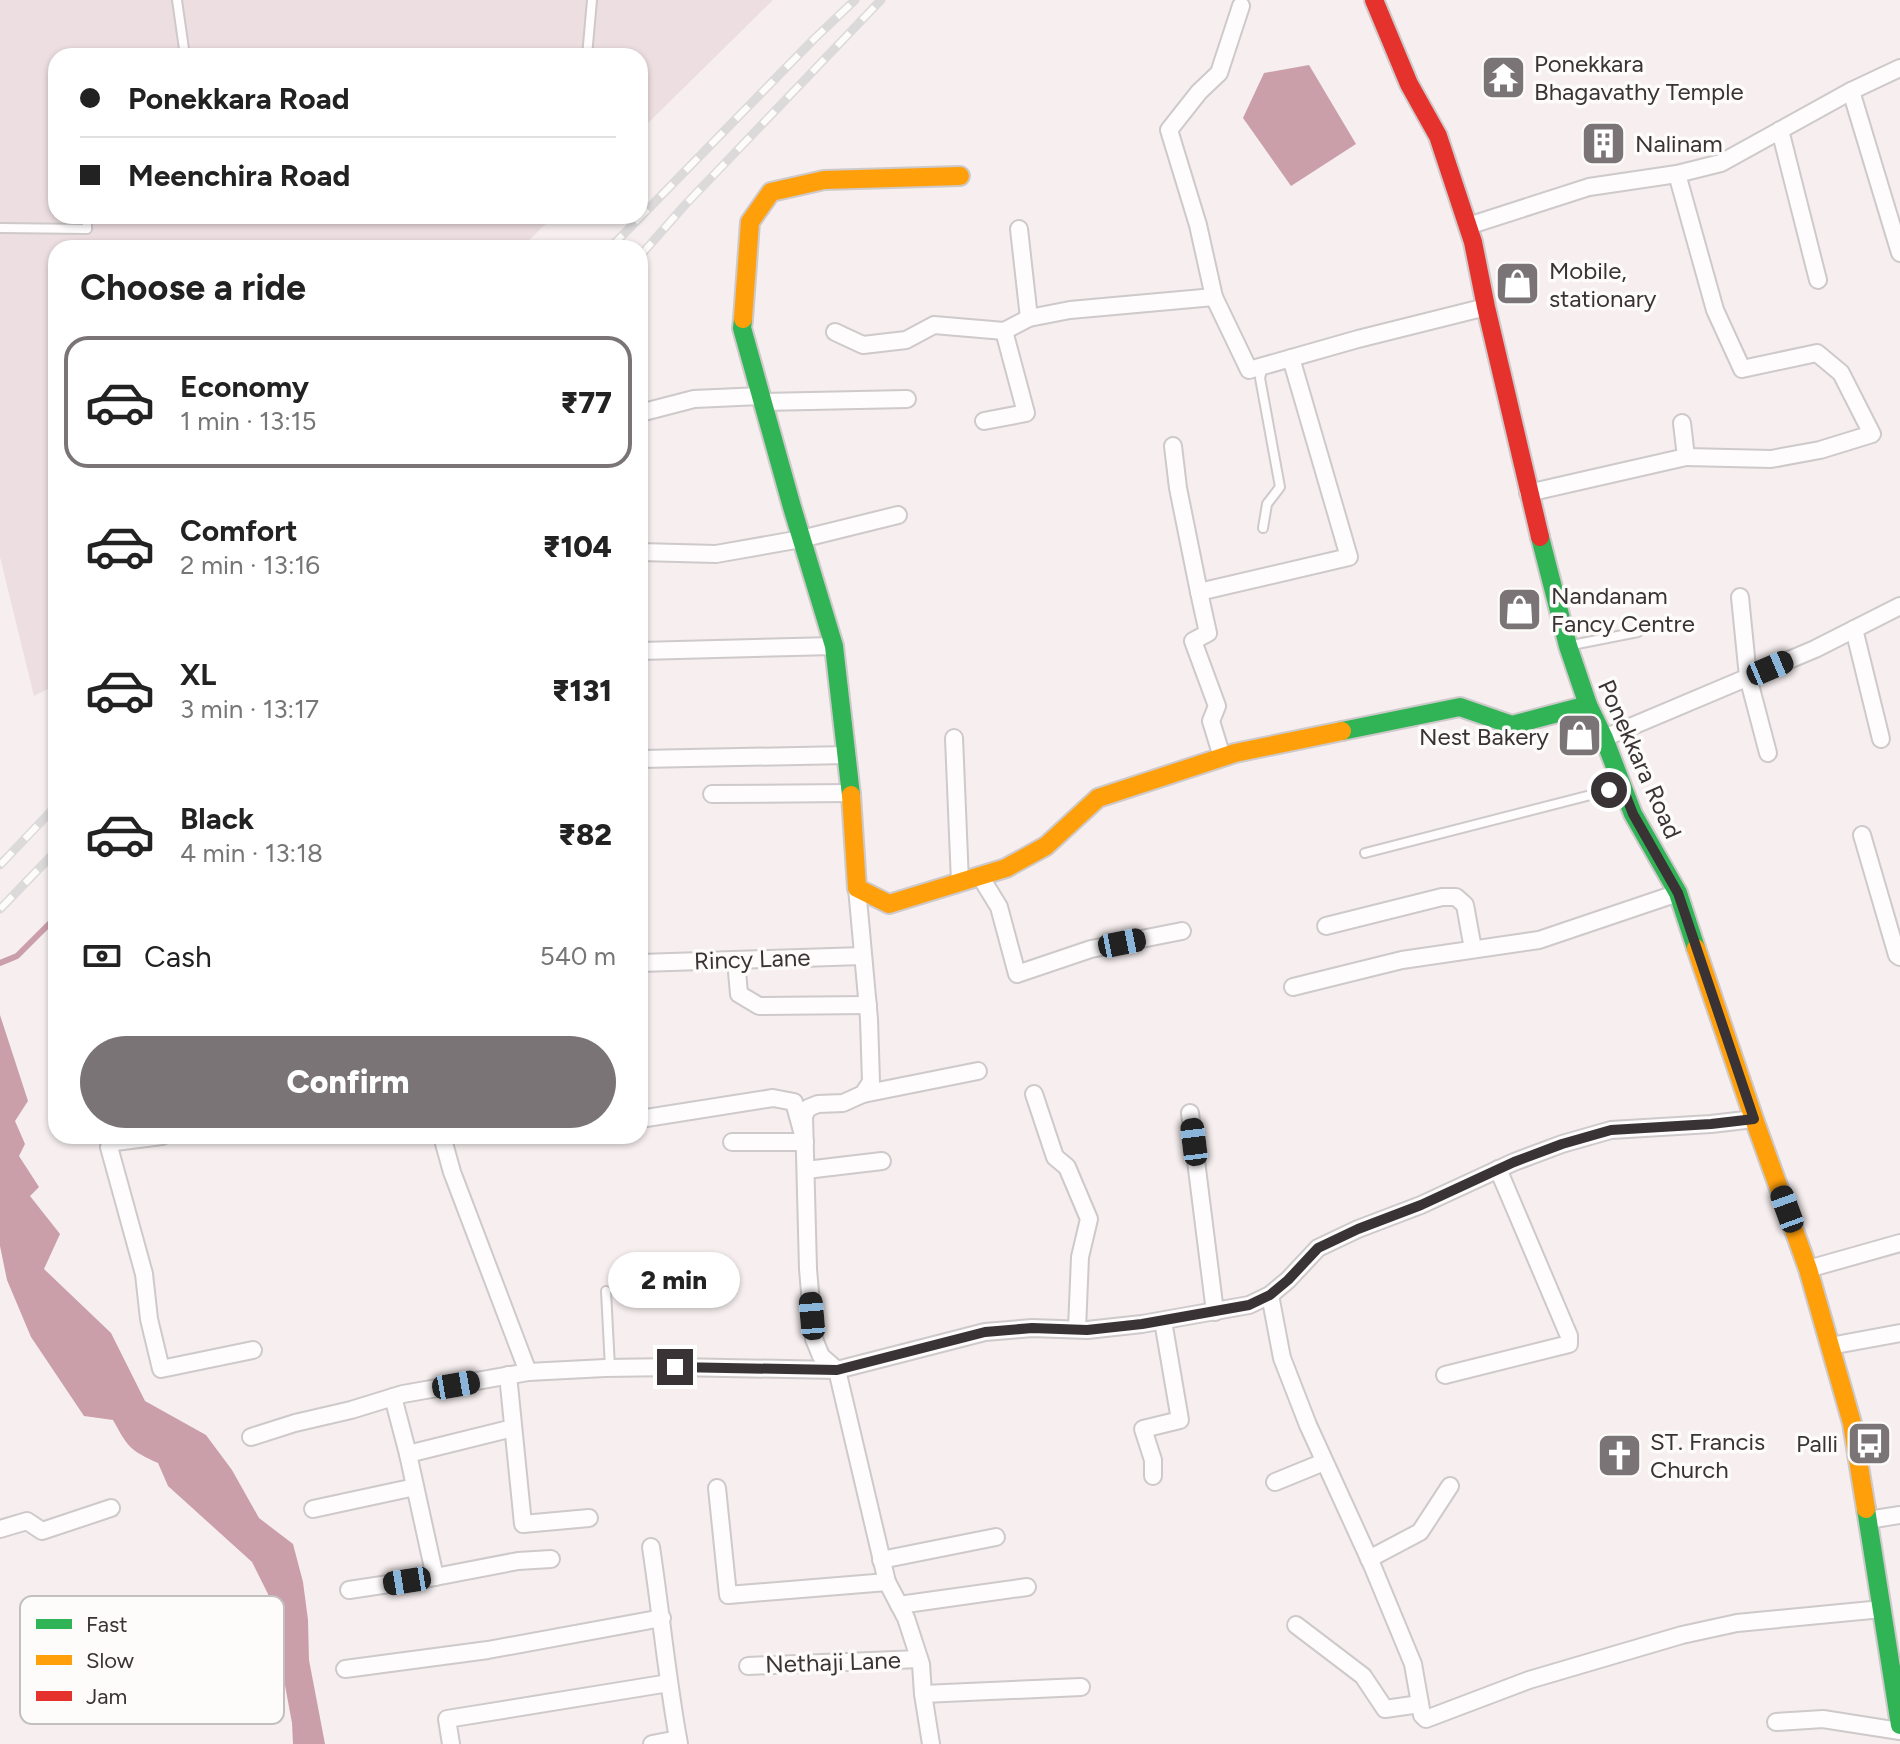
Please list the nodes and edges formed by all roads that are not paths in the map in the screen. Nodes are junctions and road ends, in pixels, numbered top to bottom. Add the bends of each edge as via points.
1 (177, 0) edge
2 (592, 0) edge
3 (1374, 0) edge
4 (1248, 4) edge
5 (184, 48) edge
6 (588, 48) edge
7 (1900, 68) edge
8 (1851, 91) junction
9 (1780, 130) junction
10 (1677, 174) junction
11 (960, 176) dead end
12 (87, 224) edge
13 (1468, 226) junction
14 (0, 228) edge
15 (1019, 229) dead end
16 (1900, 253) edge
17 (1818, 280) dead end
18 (1214, 297) junction
19 (1486, 307) junction
20 (1029, 318) junction
21 (1004, 331) junction
22 (835, 332) dead end
23 (1291, 358) junction
24 (1256, 368) junction
25 (761, 399) junction
26 (907, 399) dead end
27 (648, 411) edge
28 (984, 421) dead end
29 (1682, 423) dead end
30 (1173, 446) dead end
31 (1686, 457) junction
32 (1528, 493) junction
33 (898, 515) dead end
34 (1263, 528) dead end
35 (801, 539) junction
36 (648, 552) edge
37 (1199, 592) junction
38 (1740, 597) dead end
39 (1900, 606) edge
40 (1854, 629) junction
41 (1638, 632) dead end
42 (834, 646) junction
43 (1568, 646) junction
44 (648, 651) edge
45 (1748, 677) junction
46 (1588, 705) junction
47 (954, 738) dead end
48 (1604, 738) junction
49 (1881, 739) dead end
50 (1768, 753) dead end
51 (847, 755) junction
52 (1222, 757) junction
53 (648, 759) edge
54 (1622, 786) junction
55 (851, 793) junction
56 (712, 794) dead end
57 (1862, 835) dead end
58 (1365, 853) dead end
59 (980, 876) junction
60 (960, 882) junction
61 (857, 888) junction
62 (1678, 893) junction
63 (1326, 926) dead end
64 (1182, 931) dead end
65 (1473, 949) junction
66 (863, 956) junction
67 (1900, 957) edge
68 (736, 960) junction
69 (648, 963) edge
70 (1293, 987) dead end
71 (868, 1005) junction
72 (978, 1071) dead end
73 (863, 1094) junction
74 (1034, 1094) dead end
75 (1190, 1113) dead end
76 (648, 1118) edge
77 (1754, 1119) junction
78 (732, 1142) dead end
79 (805, 1142) junction
80 (113, 1144) edge
81 (444, 1144) edge
82 (882, 1161) dead end
83 (1498, 1169) junction
84 (806, 1170) junction
85 (1900, 1243) edge
86 (1808, 1269) junction
87 (606, 1291) dead end
88 (1270, 1295) junction
89 (1215, 1312) junction
90 (1163, 1321) junction
91 (1077, 1329) junction
92 (1900, 1333) edge
93 (1830, 1346) junction
94 (253, 1350) dead end
95 (610, 1368) junction
96 (837, 1370) junction
97 (528, 1372) junction
98 (508, 1375) junction
99 (1445, 1375) dead end
100 (393, 1397) junction
101 (513, 1428) junction
102 (251, 1437) dead end
103 (408, 1454) junction
104 (1324, 1462) junction
105 (1153, 1476) dead end
106 (1275, 1482) dead end
107 (1450, 1486) dead end
108 (415, 1487) junction
109 (717, 1488) dead end
110 (111, 1508) dead end
111 (313, 1509) dead end
112 (1900, 1515) edge
113 (589, 1518) dead end
114 (1868, 1520) junction
115 (0, 1529) edge
116 (996, 1537) dead end
117 (651, 1547) dead end
118 (551, 1559) dead end
119 (1369, 1559) junction
120 (881, 1560) junction
121 (435, 1577) junction
122 (887, 1582) junction
123 (1027, 1587) dead end
124 (349, 1590) dead end
125 (899, 1605) junction
126 (1882, 1609) junction
127 (662, 1618) junction
128 (1296, 1625) dead end
129 (919, 1659) junction
130 (748, 1666) dead end
131 (345, 1669) dead end
132 (669, 1683) junction
133 (1081, 1687) dead end
134 (923, 1694) junction
135 (1420, 1704) junction
136 (1776, 1722) dead end
137 (1900, 1728) edge
138 (678, 1742) edge
139 (451, 1744) edge
140 (652, 1744) edge
141 (931, 1744) edge

1 - 5 lane
2 - 6 lane
3 - 13 street, Ponekkara Road via 1409,84 1438,136
4 - 18 street via 1219,73 1169,130
7 - 8 street
8 - 9 street
8 - 16 street
9 - 10 street via 1721,163
9 - 17 street
10 - 13 street via 1589,187
10 - 31 street via 1715,310 1742,369 1817,353 1841,373 1872,434 1771,459
11 - 25 street via 824,180 771,192 750,222 742,328
12 - 14 lane via 87,229
13 - 19 street, Ponekkara Road
15 - 20 street
18 - 20 street
18 - 24 street
19 - 23 street
19 - 32 street, Ponekkara Road
20 - 21 street
21 - 22 street via 934,325 906,340 863,345
21 - 28 street via 1026,413
23 - 24 street
23 - 37 street via 1349,557
24 - 34 lane via 1280,487 1267,504
25 - 26 street
25 - 27 street via 694,399
25 - 35 street
29 - 31 street
30 - 37 street
31 - 32 street
32 - 43 street, Ponekkara Road
33 - 35 street
35 - 36 street via 716,554
35 - 42 street
37 - 52 street via 1208,633 1193,641 1217,706 1211,721
38 - 45 street
39 - 40 street
40 - 45 street
40 - 49 street
41 - 43 lane
42 - 44 street
42 - 51 street
43 - 46 street, Ponekkara Road
45 - 48 street
45 - 50 street
46 - 48 street, Ponekkara Road
46 - 52 street via 1512,725 1460,707
47 - 60 street
48 - 54 street, Ponekkara Road
51 - 53 street
51 - 55 street
52 - 59 street via 1098,798 1046,846
54 - 58 lane
54 - 62 street, Ponekkara Road
55 - 56 street
55 - 61 street
57 - 67 street
59 - 60 street
59 - 64 street via 999,907 1017,974 1091,949
60 - 61 street via 889,904
61 - 66 street
62 - 65 street via 1539,940
62 - 77 street, Ponekkara Road
63 - 65 street via 1456,897 1465,905
65 - 70 street
66 - 68 street, Rincy Lane
66 - 71 street
68 - 69 street, Rincy Lane
68 - 71 street via 739,994 759,1006
71 - 73 street via 871,1082
72 - 73 street
73 - 79 street via 808,1108
74 - 91 street via 1055,1157 1067,1167 1089,1219 1080,1257
75 - 89 street
76 - 79 street via 773,1098 794,1102
77 - 83 street via 1611,1130
77 - 86 street, Ponekkara Road
78 - 79 street
79 - 84 street
80 - 94 street via 109,1147 144,1274 161,1369
81 - 97 street
82 - 84 street
83 - 88 street via 1318,1248
83 - 99 street via 1569,1344
84 - 96 street via 814,1339 821,1356
85 - 86 street
86 - 93 street, Ponekkara Road
87 - 95 lane
88 - 89 street
88 - 104 street via 1282,1358
89 - 90 street
90 - 91 street
90 - 105 street via 1180,1420 1143,1429
91 - 96 street via 985,1332
92 - 93 street
93 - 114 street, Ponekkara Road via 1852,1423
95 - 96 street
95 - 97 street
96 - 120 street
97 - 98 street
98 - 100 street
98 - 101 street
100 - 102 street
100 - 103 street
101 - 103 street
101 - 113 street via 523,1524
103 - 108 street
104 - 106 street
104 - 119 street
107 - 119 street via 1420,1532
108 - 111 street
108 - 121 street
109 - 122 street via 728,1595
110 - 115 street via 42,1531 27,1521
112 - 114 street
114 - 126 street, Ponekkara Road
116 - 120 street
117 - 127 street
118 - 121 street
119 - 135 street via 1413,1664
120 - 122 street
121 - 124 street
122 - 125 street
123 - 125 street
125 - 129 street
126 - 135 street via 1737,1623 1682,1635 1529,1680 1426,1719
126 - 137 street, Ponekkara Road
127 - 131 street
127 - 132 street
128 - 135 street via 1363,1676 1385,1709
129 - 130 street, Nethaji Lane
129 - 134 street
132 - 138 street
132 - 139 street via 447,1719
133 - 134 street
134 - 141 street
136 - 137 street via 1823,1719
138 - 140 street

